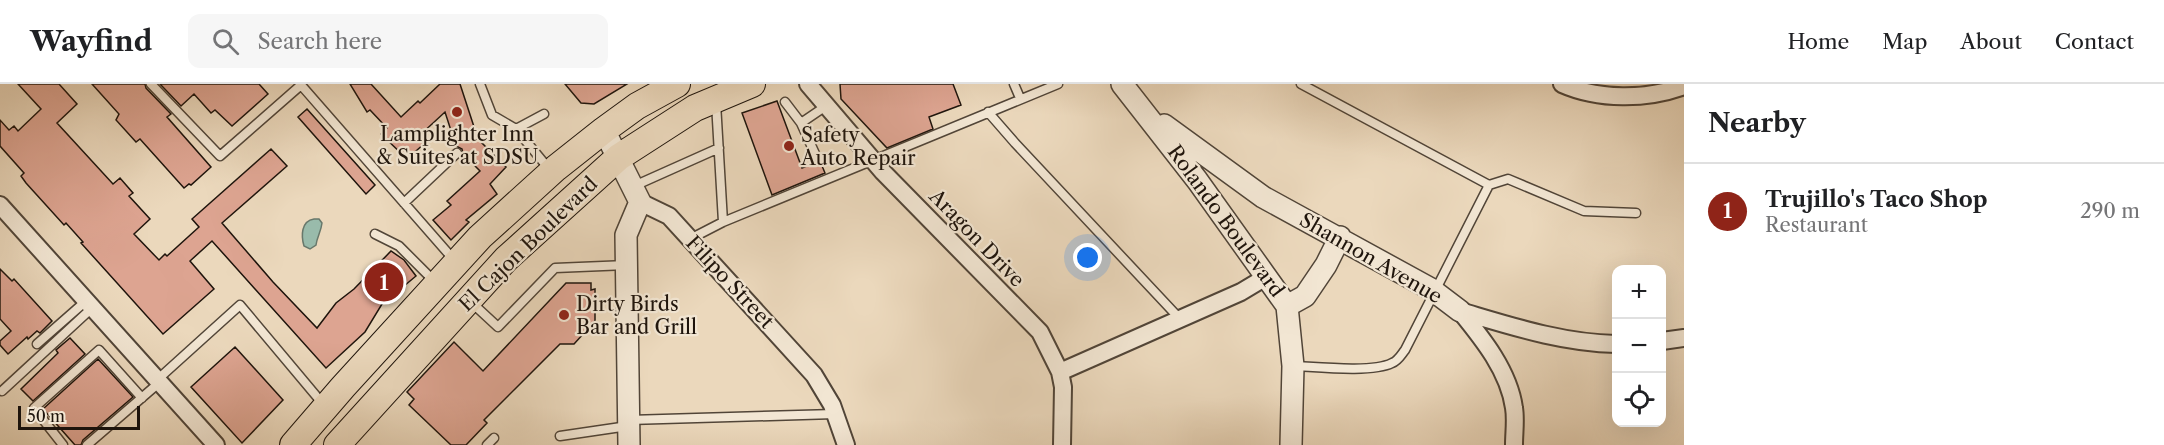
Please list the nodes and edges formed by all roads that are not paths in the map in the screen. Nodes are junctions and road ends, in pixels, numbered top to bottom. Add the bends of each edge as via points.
1 (151, 84) edge
2 (480, 84) edge
3 (677, 84) edge
4 (752, 84) edge
5 (808, 84) edge
6 (1014, 84) edge
7 (1058, 84) edge
8 (1122, 84) edge
9 (1301, 84) edge
10 (1562, 84) edge
11 (300, 85) edge
12 (1684, 86) edge
13 (1020, 98) junction
14 (716, 100) junction
15 (785, 102) dead end
16 (826, 106) junction
17 (988, 112) junction
18 (544, 114) dead end
19 (1148, 115) junction
20 (801, 123) junction
21 (516, 129) junction
22 (604, 130) junction
23 (719, 148) junction
24 (457, 153) dead end
25 (816, 156) dead end
26 (619, 157) junction
27 (872, 160) junction
28 (552, 172) junction
29 (1489, 185) junction
30 (637, 194) junction
31 (404, 203) junction
32 (0, 205) edge
33 (1636, 213) dead end
34 (723, 222) junction
35 (375, 234) dead end
36 (1340, 237) junction
37 (690, 239) junction
38 (457, 263) junction
39 (627, 265) junction
40 (1266, 277) junction
41 (437, 284) junction
42 (1435, 292) junction
43 (468, 300) junction
44 (89, 304) junction
45 (1287, 306) junction
46 (1460, 311) junction
47 (1180, 319) junction
48 (1684, 338) edge
49 (1666, 340) edge
50 (37, 344) dead end
51 (1612, 344) edge
52 (1293, 366) junction
53 (1060, 372) junction
54 (158, 381) junction
55 (2, 391) dead end
56 (142, 398) junction
57 (326, 407) junction
58 (835, 414) junction
59 (628, 431) edge
60 (560, 436) dead end
61 (494, 438) dead end
62 (63, 445) edge
63 (87, 445) edge
64 (216, 445) edge
65 (293, 445) edge
66 (338, 445) edge
67 (487, 445) edge
68 (846, 445) edge
69 (1062, 445) edge
70 (1291, 445) edge
71 (1514, 445) edge

1 - 11 lane via 220,156
2 - 21 lane via 492,116
3 - 22 main road, El Cajon Boulevard
4 - 14 main road, El Cajon Boulevard
5 - 16 street, Aragon Drive
6 - 13 lane
7 - 13 lane
8 - 19 street, Rolando Boulevard
9 - 29 lane
10 - 12 street via 1612,96 1636,96
11 - 31 lane
13 - 17 lane
14 - 23 lane
14 - 26 main road, El Cajon Boulevard via 696,108
15 - 20 lane
16 - 20 lane
16 - 27 street, Aragon Drive
17 - 27 lane
17 - 47 lane
18 - 21 lane
19 - 36 street, Shannon Avenue via 1263,196
19 - 40 street, Rolando Boulevard
20 - 25 lane
21 - 28 lane
22 - 26 street
22 - 28 main road, El Cajon Boulevard
23 - 30 lane
23 - 34 lane
24 - 31 lane
26 - 30 street
26 - 43 main road, El Cajon Boulevard via 506,259
27 - 34 lane
27 - 53 street, Aragon Drive via 1040,332
28 - 38 main road, El Cajon Boulevard
29 - 33 lane via 1508,179 1584,211
29 - 42 lane
30 - 37 street, Filipo Street via 669,216
30 - 39 street via 626,235
31 - 38 lane
32 - 44 street
34 - 37 lane
35 - 41 lane via 399,246
36 - 42 street, Shannon Avenue
36 - 45 street via 1305,296
37 - 58 street, Filipo Street via 814,375
38 - 41 main road, El Cajon Boulevard
39 - 43 lane via 555,268 498,327
39 - 59 street
40 - 45 street, Rolando Boulevard
40 - 47 street
41 - 57 main road, El Cajon Boulevard
42 - 46 street, Shannon Avenue
42 - 52 lane via 1405,350 1391,364 1369,368
43 - 66 main road, El Cajon Boulevard
44 - 50 lane
44 - 54 street
44 - 55 lane
45 - 52 street, Rolando Boulevard
46 - 51 street, Shannon Avenue via 1544,335
46 - 71 street via 1489,345 1504,375 1514,407
47 - 53 street
48 - 49 street
52 - 70 street, Rolando Boulevard
53 - 69 street, Aragon Drive
54 - 56 lane
54 - 57 lane via 240,305
54 - 64 street
56 - 62 lane via 99,350 34,408
56 - 63 lane
57 - 65 main road, El Cajon Boulevard
58 - 59 lane
58 - 68 street, Filipo Street
59 - 60 lane
61 - 67 lane

